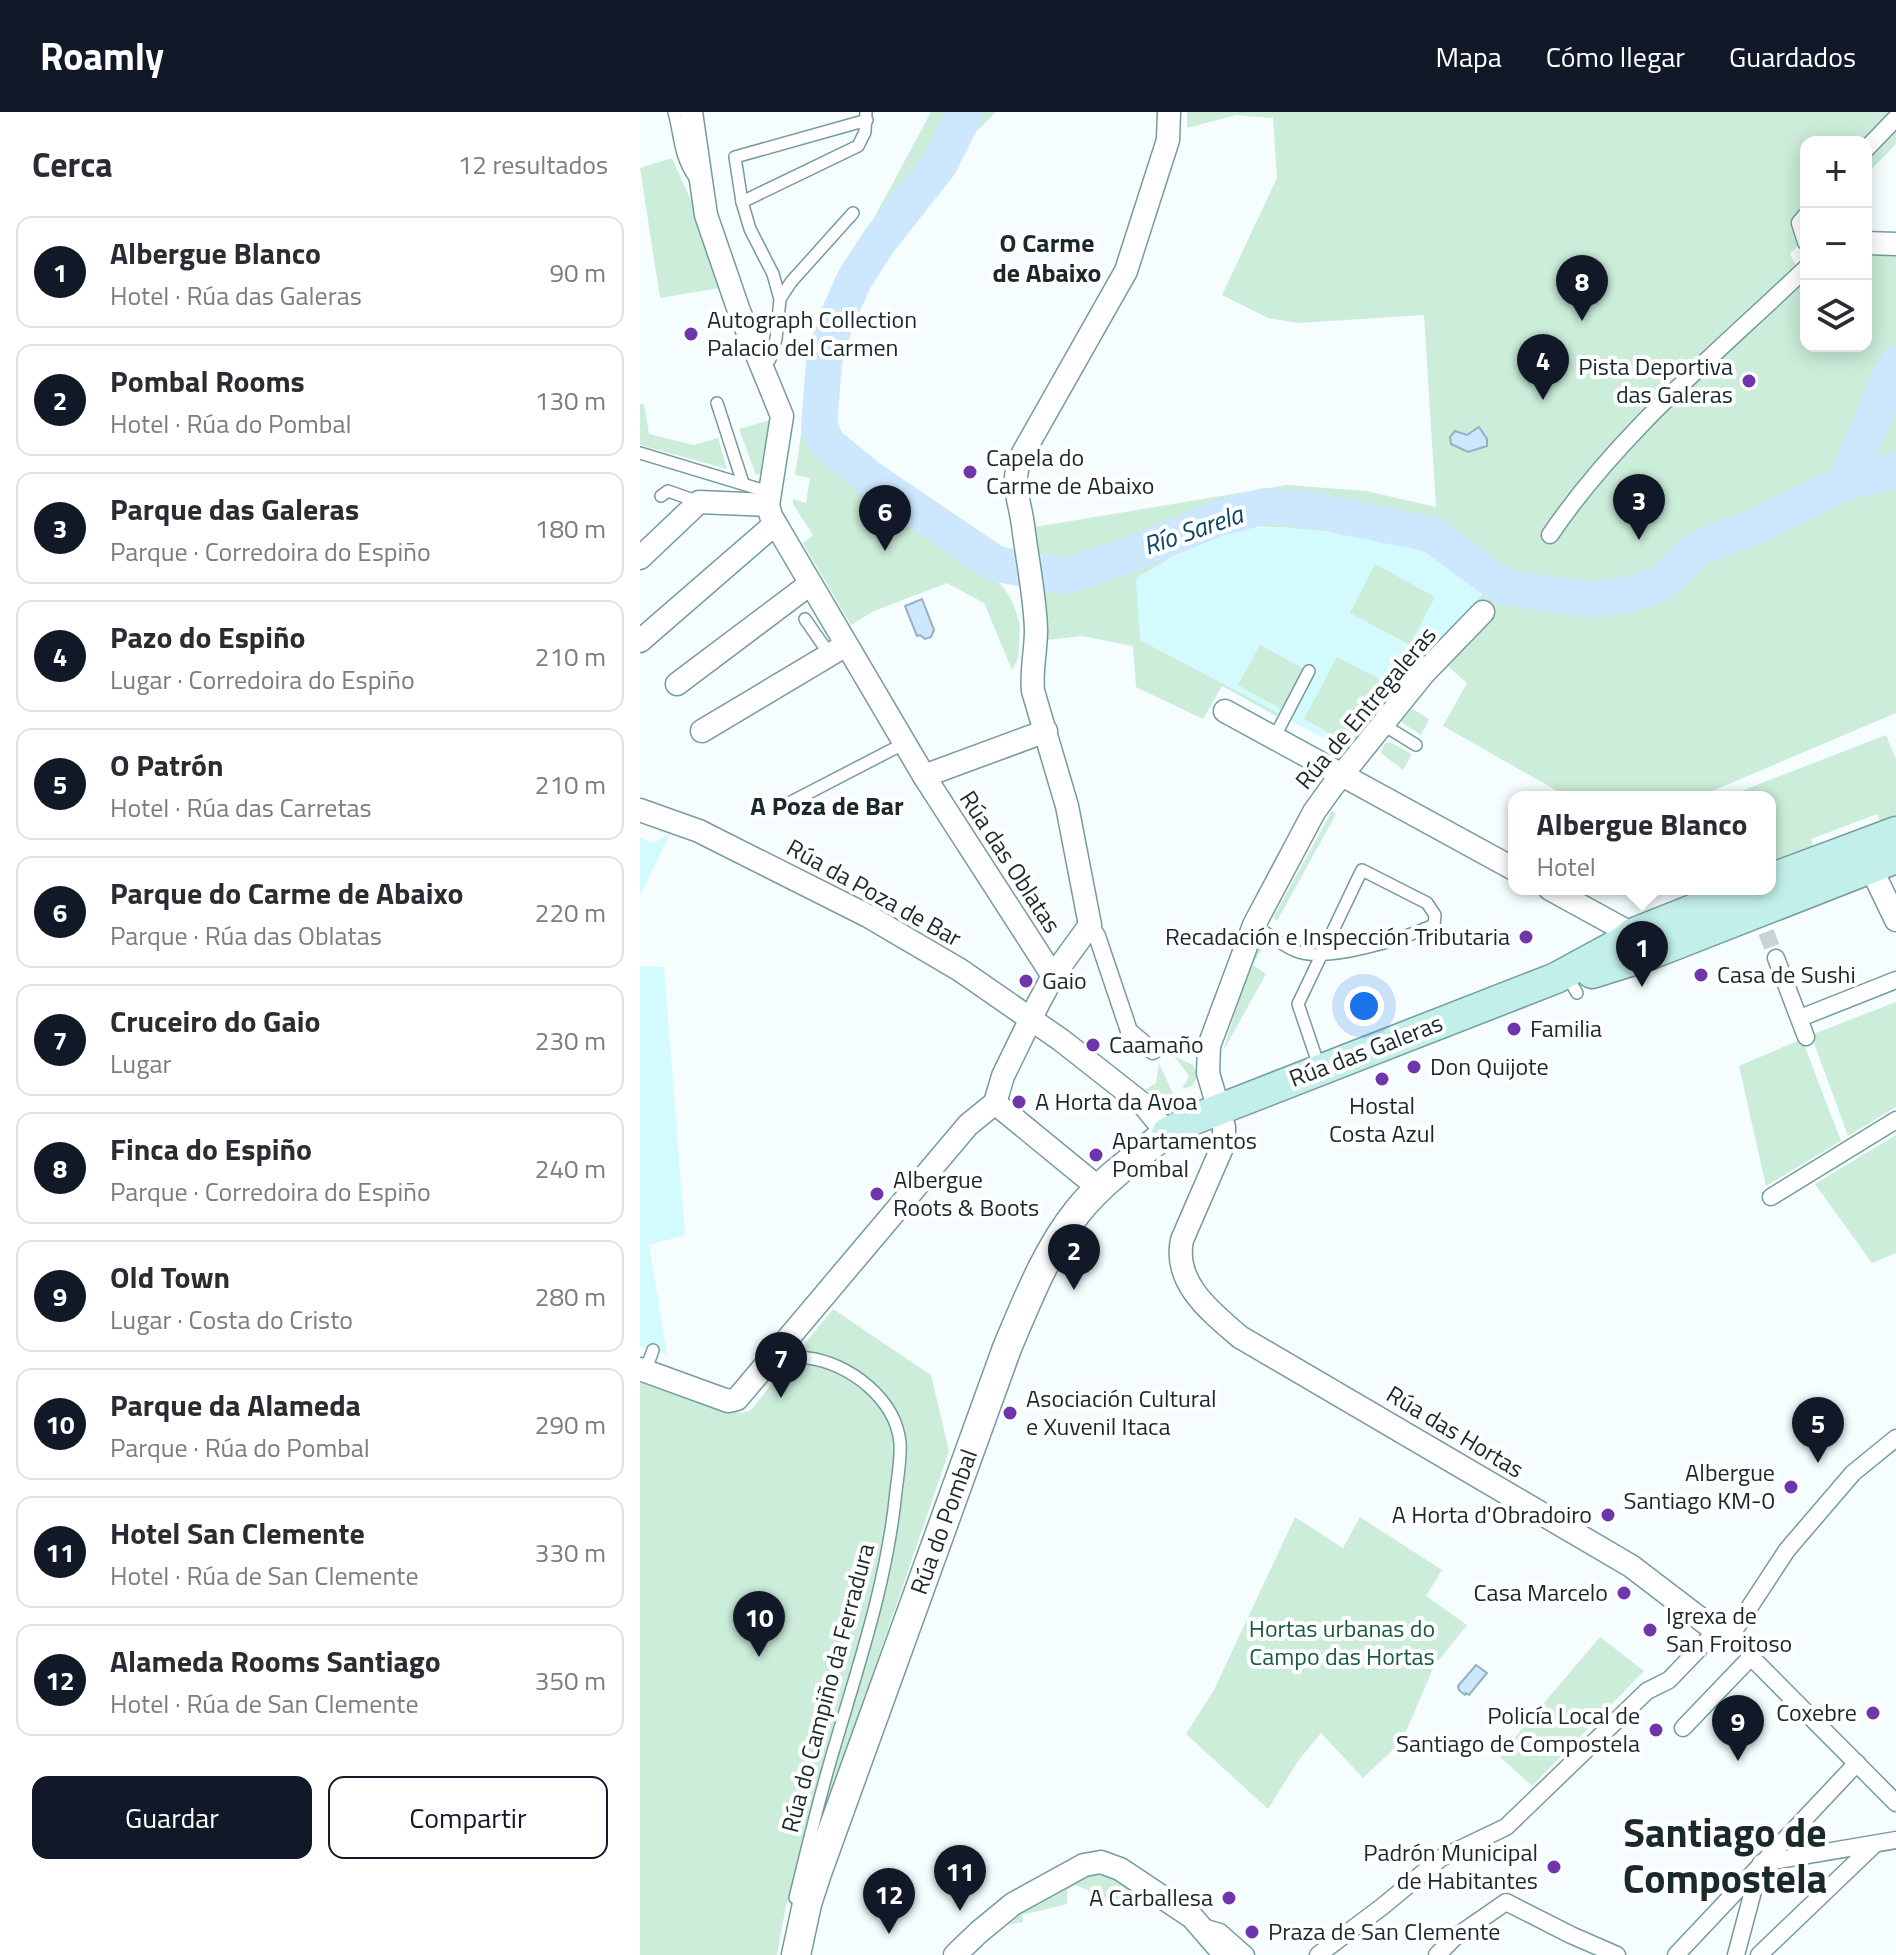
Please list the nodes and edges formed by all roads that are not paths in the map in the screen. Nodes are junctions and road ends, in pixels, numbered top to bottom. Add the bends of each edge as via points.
1 (674, 112) edge
2 (691, 112) edge
3 (1169, 112) edge
4 (866, 116) edge
5 (1896, 118) edge
6 (1872, 143) edge
7 (702, 189) junction
8 (742, 202) junction
9 (853, 213) dead end
10 (1872, 243) edge
11 (1896, 244) edge
12 (1800, 274) edge
13 (780, 299) junction
14 (762, 368) junction
15 (717, 403) dead end
16 (640, 453) edge
17 (743, 483) junction
18 (661, 496) dead end
19 (699, 502) junction
20 (771, 507) junction
21 (1550, 535) dead end
22 (640, 558) edge
23 (810, 584) junction
24 (1483, 612) dead end
25 (805, 619) dead end
26 (640, 641) edge
27 (838, 650) junction
28 (1309, 671) dead end
29 (677, 684) dead end
30 (1225, 711) dead end
31 (1382, 724) junction
32 (1046, 731) junction
33 (696, 734) dead end
34 (1274, 738) junction
35 (905, 743) junction
36 (1416, 745) dead end
37 (1341, 775) junction
38 (924, 776) junction
39 (791, 802) dead end
40 (640, 810) edge
41 (1887, 849) edge
42 (1508, 866) edge
43 (1776, 877) edge
44 (1582, 899) edge
45 (1757, 911) edge
46 (1896, 920) edge
47 (1090, 925) junction
48 (1254, 925) junction
49 (1624, 934) junction
50 (1323, 953) junction
51 (1776, 958) tunnel mouth
52 (1053, 976) junction
53 (1576, 980) junction
54 (1896, 980) edge
55 (1032, 1017) junction
56 (1800, 1018) junction
57 (1806, 1037) dead end
58 (1153, 1051) dead end
59 (1320, 1069) junction
60 (995, 1103) junction
61 (1221, 1118) junction
62 (1896, 1120) edge
63 (1167, 1133) junction
64 (1100, 1189) junction
65 (1771, 1197) dead end
66 (653, 1350) dead end
67 (764, 1365) junction
68 (640, 1369) edge
69 (1896, 1438) edge
70 (1722, 1636) junction
71 (1683, 1728) dead end
72 (1857, 1763) junction
73 (1896, 1803) edge
74 (1896, 1840) edge
75 (1874, 1845) junction
76 (1761, 1863) junction
77 (1203, 1927) junction
78 (798, 1942) edge
79 (955, 1955) edge
80 (1225, 1955) edge
81 (1246, 1955) edge
82 (1318, 1955) edge
83 (1437, 1955) edge
84 (1617, 1955) edge
85 (1676, 1955) edge
86 (1736, 1955) edge
87 (1759, 1955) edge

1 - 7 lane via 685,164
2 - 7 street
3 - 32 street via 1168,140 1126,271 1018,464 1015,495 1036,630 1032,683
4 - 8 lane via 858,146
4 - 8 lane via 735,157
5 - 6 street
7 - 14 street via 706,215
8 - 13 lane
9 - 13 lane
10 - 11 street
12 - 21 street via 1628,437
13 - 14 lane via 776,339
14 - 20 street via 782,416
15 - 17 lane
16 - 17 lane
17 - 20 lane
18 - 19 lane via 668,491
19 - 20 street
19 - 22 street
20 - 23 street, Rúa das Oblatas
20 - 26 street
23 - 27 street, Rúa das Oblatas
23 - 29 street
24 - 31 street, Rúa de Entregaleras
25 - 27 lane
27 - 33 street
27 - 35 street, Rúa das Oblatas
28 - 34 lane
30 - 34 street
31 - 36 lane
31 - 37 street, Rúa de Entregaleras
32 - 38 street, Rúa das Oblatas
32 - 47 street
34 - 37 street
35 - 38 street, Rúa das Oblatas
35 - 39 lane
37 - 42 street
37 - 48 street, Rúa de Entregaleras via 1314,812
38 - 52 street, Rúa das Oblatas
40 - 55 street, Rúa da Poza de Bar via 699,831 868,916
41 - 43 main road
41 - 45 main road, Rúa das Galeras
41 - 46 street
44 - 49 street
45 - 49 main road, Rúa das Galeras
45 - 53 main road, Rúa das Galeras
47 - 52 street
47 - 58 street via 1129,1031
48 - 50 lane via 1298,953
48 - 61 street, Rúa de Entregaleras via 1209,1046 1208,1073
49 - 53 main road, Rúa das Galeras
50 - 50 lane via 1406,938 1434,925 1435,915 1427,903 1362,870
50 - 59 lane via 1298,1004
51 - 56 street
52 - 55 street
53 - 59 main road, Rúa das Galeras
54 - 56 street
55 - 60 street
55 - 63 street, Rúa da Poza de Bar via 1145,1106
56 - 57 street
59 - 61 main road, Rúa das Galeras
60 - 64 street
60 - 67 street via 968,1125
61 - 63 main road, Rúa das Galeras
61 - 70 street, Rúa das Hortas via 1224,1143 1179,1252 1190,1287 1213,1313 1240,1337 1631,1566
62 - 65 street
63 - 64 street, Rúa do Pombal
64 - 78 street, Rúa do Pombal via 1080,1209 1048,1259 1007,1348 817,1873
66 - 68 lane
67 - 68 street via 737,1399 728,1401
67 - 78 lane, Rúa do Campiño da Ferradura via 812,1358 859,1379 890,1412 900,1445 892,1532 870,1631 795,1898
69 - 70 street via 1853,1473
70 - 82 street via 1669,1680 1647,1691 1506,1827 1441,1858
71 - 72 street via 1751,1657
72 - 73 street
72 - 76 street
74 - 75 street
75 - 76 street
75 - 87 street
76 - 85 street
76 - 86 street
77 - 79 street via 1120,1869 1093,1862 1013,1904
77 - 80 street
77 - 81 street via 1220,1932
83 - 84 street via 1506,1902

